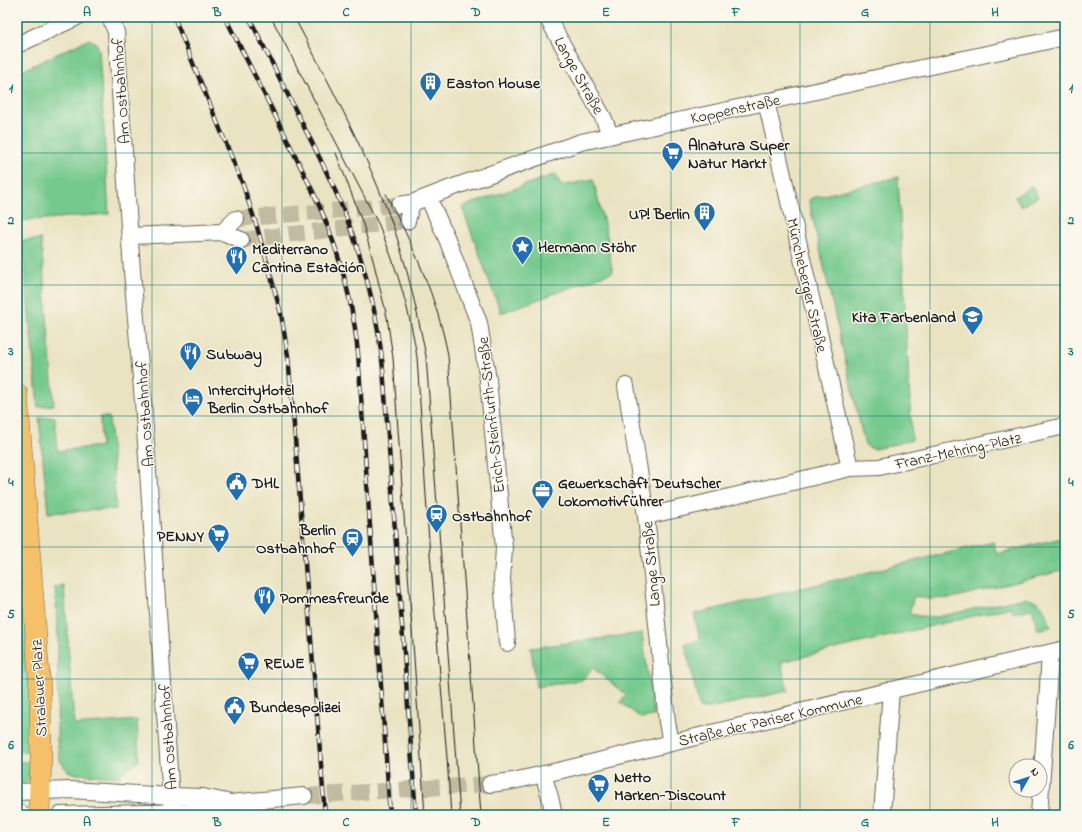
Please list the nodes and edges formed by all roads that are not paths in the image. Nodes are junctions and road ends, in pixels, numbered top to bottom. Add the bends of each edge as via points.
1 (77, 17) edge
2 (110, 17) edge
3 (547, 17) edge
4 (1065, 38) edge
5 (17, 45) edge
6 (766, 101) junction
7 (610, 135) junction
8 (428, 196) junction
9 (236, 219) tunnel mouth
10 (407, 221) dead end
11 (223, 232) junction
12 (130, 236) junction
13 (241, 240) tunnel mouth
14 (626, 386) dead end
15 (17, 394) edge
16 (1065, 426) edge
17 (850, 468) junction
18 (646, 516) junction
19 (507, 643) dead end
20 (1057, 651) edge
21 (891, 690) junction
22 (671, 743) junction
23 (543, 774) junction
24 (490, 784) tunnel mouth
25 (40, 790) junction
26 (17, 792) edge
27 (304, 796) tunnel mouth
28 (171, 804) junction
29 (17, 811) edge
30 (23, 815) edge
31 (39, 815) edge
32 (60, 815) edge
33 (554, 815) edge
34 (882, 815) edge
35 (1039, 815) edge

1 - 5 street
2 - 12 street, Am Ostbahnhof via 116,32
3 - 7 street, Lange Straße via 604,119
4 - 6 street, Koppenstraße
6 - 7 street, Koppenstraße
6 - 17 street, Müncheberger Straße
7 - 8 street, Koppenstraße via 581,142
8 - 10 street, Koppenstraße via 405,204
8 - 19 street, Erich-Steinfurth-Straße via 479,322 488,380 504,548 502,579
9 - 11 street
11 - 12 street
11 - 13 street
12 - 28 street, Am Ostbahnhof
14 - 18 street, Lange Straße
15 - 25 main road, Stralauer Platz via 40,688
16 - 17 street, Franz-Mehring-Platz via 879,467
17 - 18 street
18 - 22 street, Lange Straße
20 - 21 street, Straße der Pariser Kommune
20 - 35 street via 1047,703
21 - 22 street, Straße der Pariser Kommune
21 - 34 street
22 - 23 street, Straße der Pariser Kommune
23 - 24 street, Straße der Pariser Kommune
23 - 33 street
25 - 26 street
25 - 28 street via 70,790
25 - 31 main road, Stralauer Platz
27 - 28 street via 230,802 204,810
28 - 32 street
29 - 30 street

